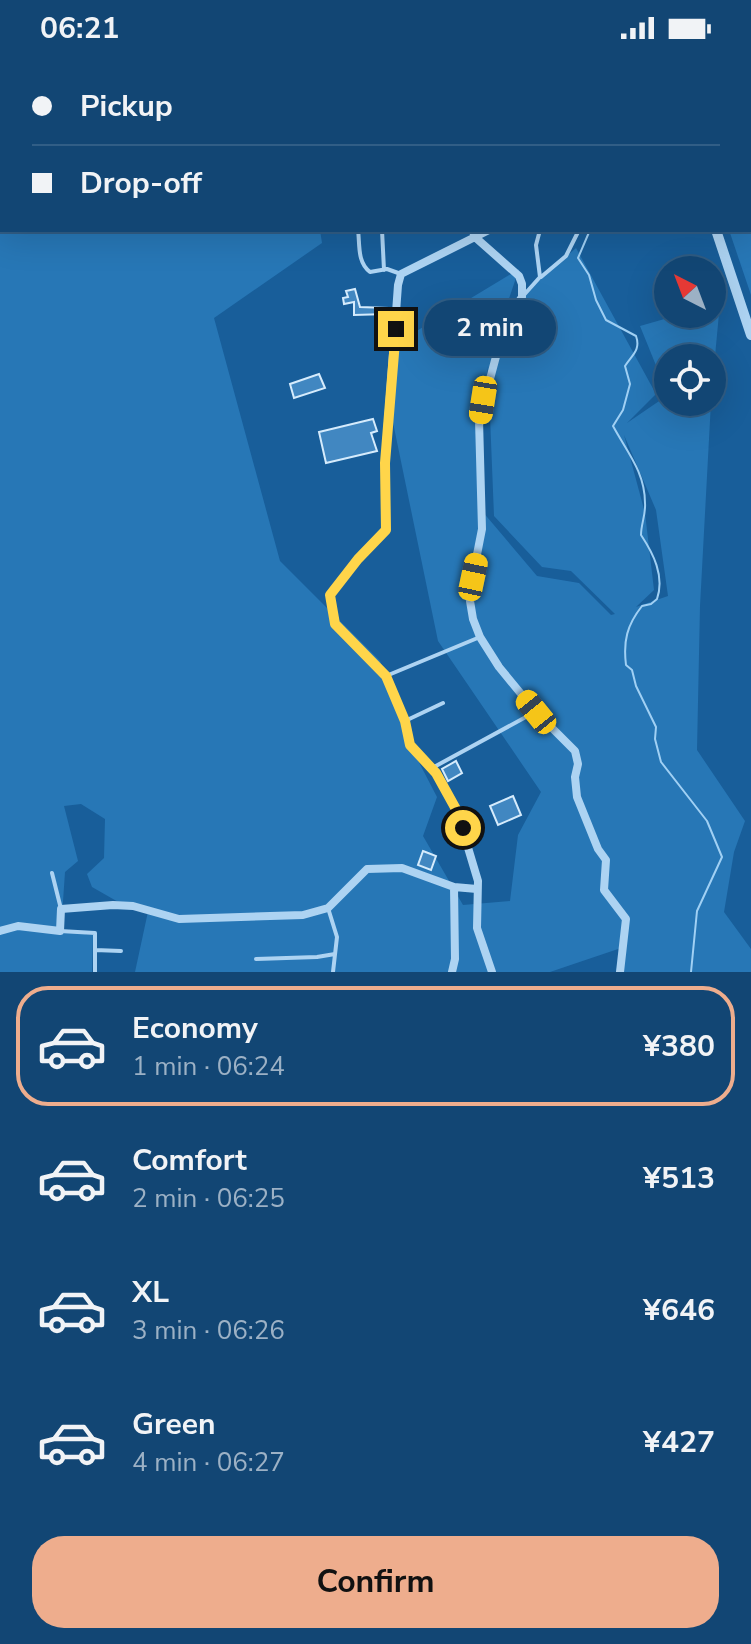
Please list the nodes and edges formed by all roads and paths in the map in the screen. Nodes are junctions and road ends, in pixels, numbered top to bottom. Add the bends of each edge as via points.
1 (358, 232) edge
2 (382, 232) edge
3 (539, 232) edge
4 (578, 232) edge
5 (717, 232) edge
6 (474, 234) edge
7 (384, 270) junction
8 (401, 274) junction
9 (540, 277) junction
10 (522, 297) junction
11 (751, 335) edge
12 (480, 637) junction
13 (386, 676) junction
14 (443, 703) dead end
15 (536, 712) junction
16 (405, 721) junction
17 (432, 768) junction
18 (52, 873) dead end
19 (454, 887) junction
20 (477, 889) junction
21 (328, 908) junction
22 (61, 909) junction
23 (0, 931) edge
24 (60, 931) junction
25 (95, 950) junction
26 (121, 951) dead end
27 (335, 954) junction
28 (256, 959) dead end
29 (95, 972) edge
30 (333, 972) edge
31 (452, 972) edge
32 (492, 972) edge
33 (620, 972) edge

1 - 7 lane via 364,267 370,272
2 - 7 lane
3 - 9 lane
4 - 9 lane via 566,256
5 - 11 street
6 - 8 street
6 - 10 street via 519,276
7 - 8 lane
8 - 13 street via 385,463 386,530 330,595 335,624
9 - 10 lane
10 - 12 street via 505,323 479,420 482,529 469,595
12 - 13 lane
12 - 15 street
13 - 16 street
14 - 16 lane
15 - 17 lane
15 - 33 street via 575,751 577,797 606,860 604,890 626,919
16 - 17 street via 410,745
17 - 20 street via 457,811
18 - 22 lane
19 - 20 street
19 - 21 street via 402,868 367,869
19 - 31 street
20 - 32 street via 477,928
21 - 22 street via 303,915 179,919 133,906
21 - 27 lane via 337,937
22 - 24 street
23 - 24 street via 18,926
24 - 25 lane via 95,933
25 - 26 lane
25 - 29 lane
27 - 28 lane
27 - 30 lane

